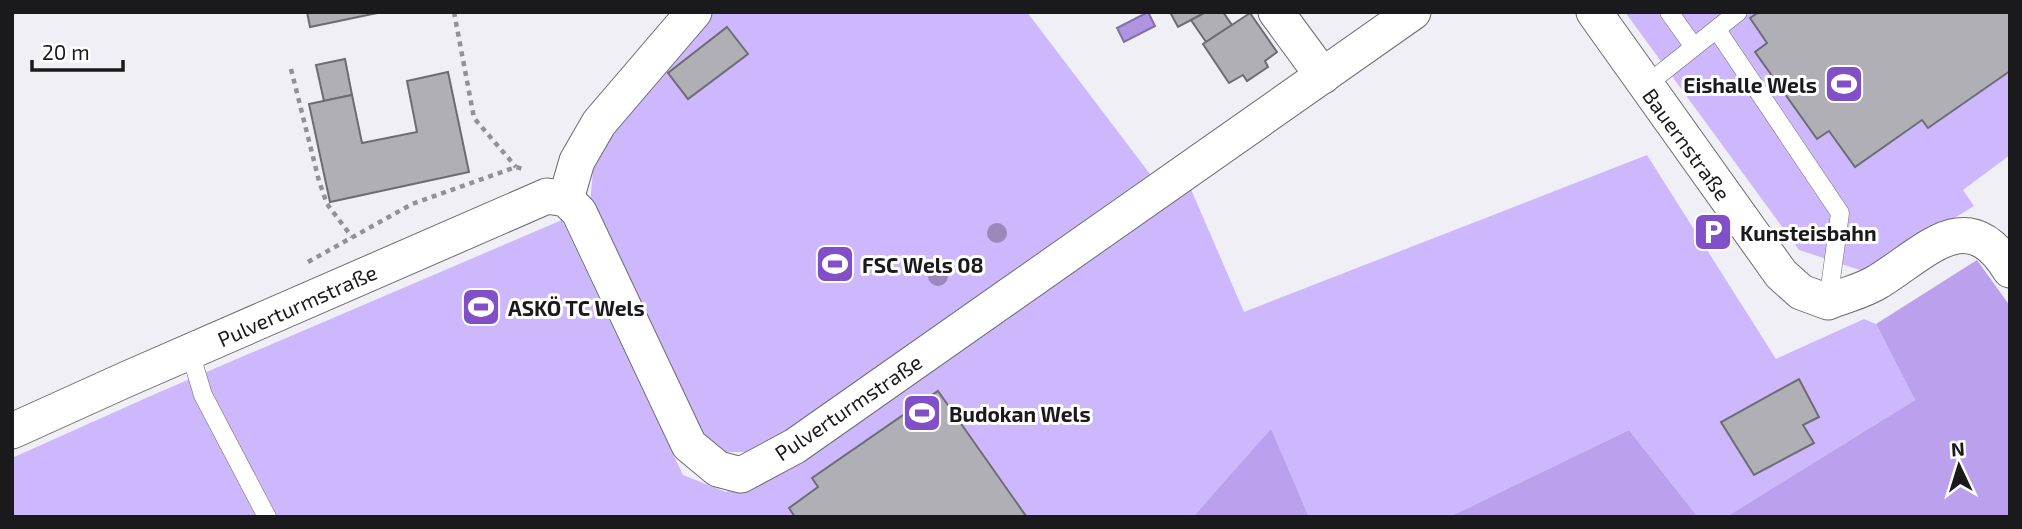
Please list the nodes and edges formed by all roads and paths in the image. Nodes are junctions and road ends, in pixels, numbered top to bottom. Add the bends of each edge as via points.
1 (454, 12) edge
2 (694, 12) edge
3 (1276, 12) edge
4 (1413, 12) edge
5 (1594, 12) edge
6 (1669, 12) edge
7 (1738, 12) edge
8 (1717, 30) junction
9 (1695, 47) junction
10 (291, 69) dead end
11 (1323, 76) junction
12 (1644, 86) junction
13 (516, 167) dead end
14 (566, 199) junction
15 (352, 237) dead end
16 (2010, 270) edge
17 (1828, 302) junction
18 (190, 352) junction
19 (12, 431) edge
20 (267, 517) edge

1 - 13 path via 474,118
2 - 14 street via 599,123 577,161
3 - 11 street
4 - 11 street, Pulverturmstraße
5 - 12 street, Bauernstraße
6 - 9 lane
7 - 8 lane
8 - 9 lane
8 - 17 lane via 1840,213
9 - 12 lane
10 - 15 path via 318,181 327,204
11 - 14 street, Pulverturmstraße via 794,446 741,475 718,469 689,445 579,212
12 - 17 street, Bauernstraße via 1781,274 1801,292
14 - 18 street, Pulverturmstraße via 547,196
16 - 17 street via 2000,253 1974,235 1947,236 1875,284
18 - 19 street, Pulverturmstraße
18 - 20 lane via 203,395

